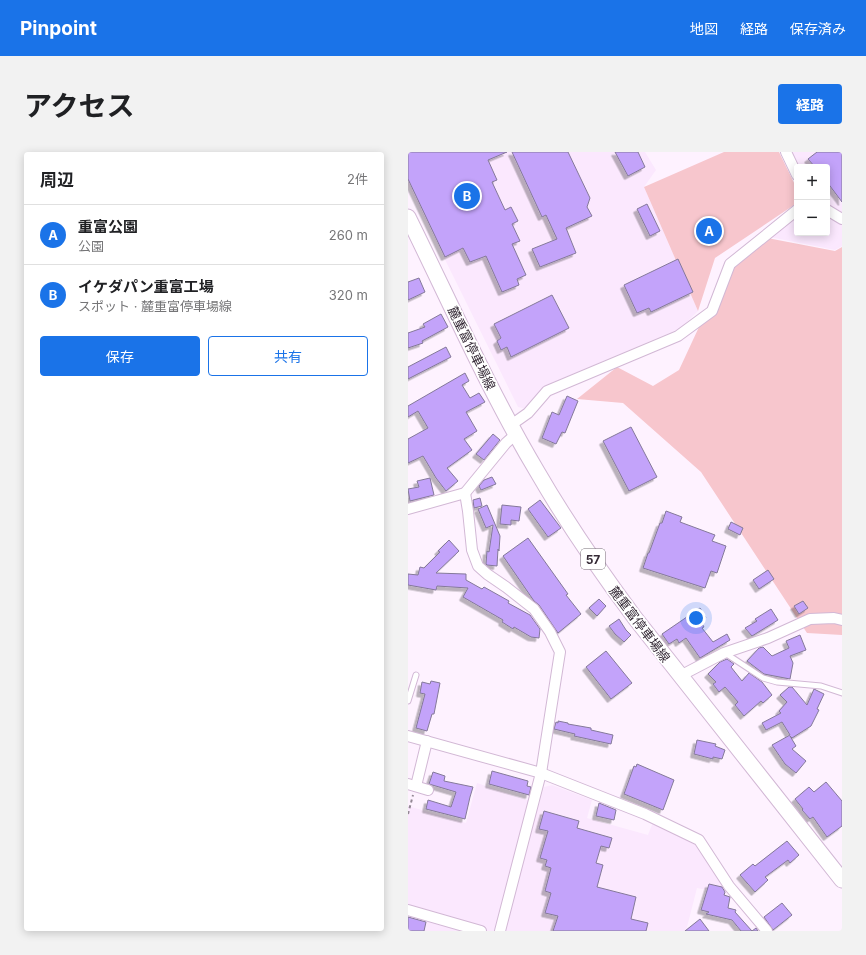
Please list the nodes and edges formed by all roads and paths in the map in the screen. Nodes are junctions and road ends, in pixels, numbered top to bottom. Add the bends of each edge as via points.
1 (786, 152) edge
2 (794, 168) edge
3 (794, 212) edge
4 (830, 212) edge
5 (408, 216) edge
6 (842, 219) edge
7 (513, 429) junction
8 (465, 493) junction
9 (408, 509) edge
10 (842, 620) edge
11 (724, 653) junction
12 (416, 675) dead end
13 (680, 676) junction
14 (842, 693) edge
15 (408, 701) edge
16 (408, 736) edge
17 (427, 741) junction
18 (542, 774) junction
19 (412, 785) edge
20 (428, 790) dead end
21 (408, 814) edge
22 (842, 880) edge
23 (408, 910) edge
24 (481, 931) edge
25 (500, 931) edge
26 (767, 931) edge

1 - 2 street
3 - 7 street via 730,264 712,311 678,336 547,391
4 - 6 street
5 - 7 main road, 麓重富停車場線 / 57
7 - 8 street via 506,443
7 - 13 main road, 麓重富停車場線 / 57 via 566,519 607,581
8 - 9 street
8 - 18 street via 472,550 478,566 534,609 560,652
10 - 11 street via 810,619 768,638
11 - 13 street
11 - 14 lane via 764,678 777,682 821,686
12 - 15 lane
13 - 22 main road, 麓重富停車場線 / 57
16 - 17 street
17 - 18 street
17 - 19 street
18 - 25 street
18 - 26 street via 645,814 699,840 729,886
19 - 20 street
19 - 21 path
23 - 24 street

